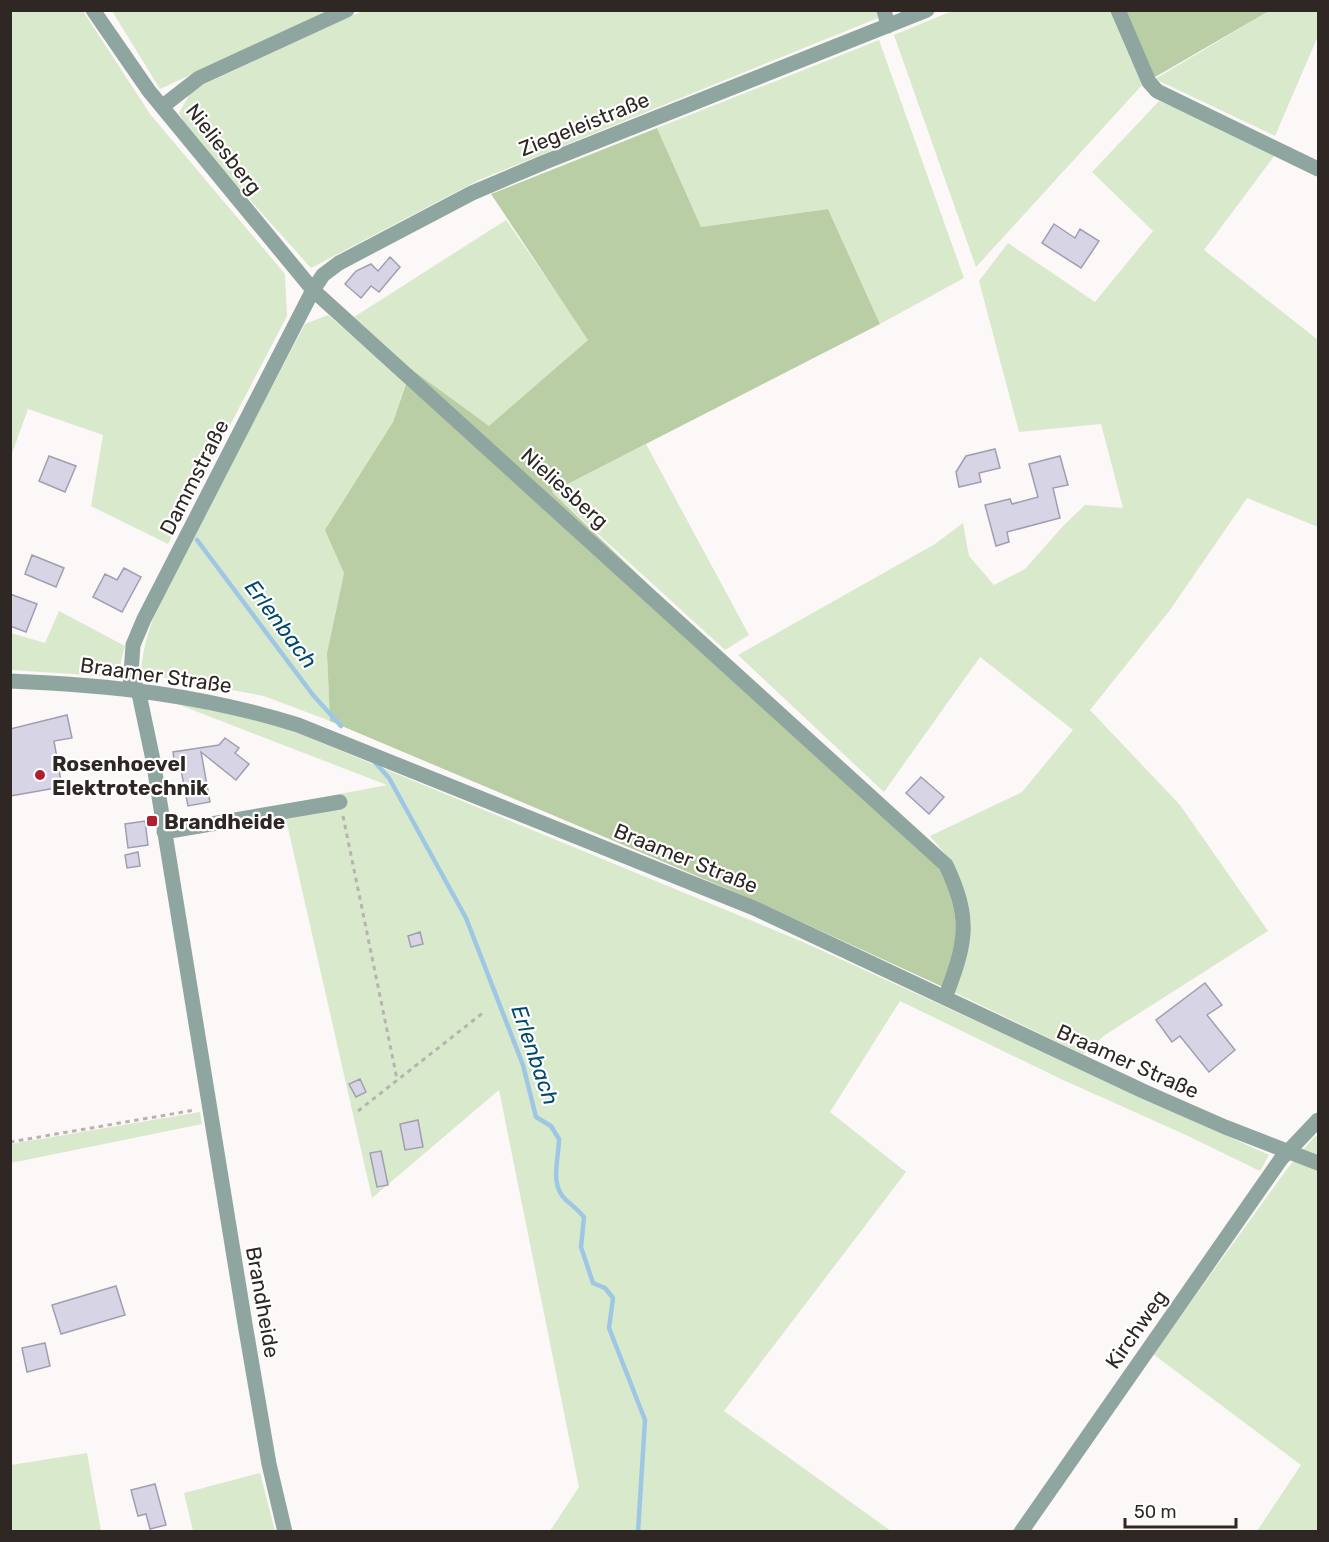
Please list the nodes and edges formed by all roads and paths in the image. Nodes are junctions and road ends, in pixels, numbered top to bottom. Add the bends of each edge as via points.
1 (93, 10) edge
2 (347, 10) edge
3 (884, 10) edge
4 (927, 10) edge
5 (1118, 10) edge
6 (888, 26) junction
7 (164, 106) junction
8 (1318, 169) edge
9 (313, 290) junction
10 (10, 681) edge
11 (134, 689) junction
12 (340, 802) joint
13 (164, 832) junction
14 (945, 998) junction
15 (484, 1012) dead end
16 (397, 1079) junction
17 (209, 1108) junction
18 (358, 1111) dead end
19 (1318, 1120) edge
20 (10, 1142) edge
21 (1287, 1152) junction
22 (1318, 1163) edge
23 (285, 1532) edge
24 (1021, 1532) edge

1 - 7 street, Nieliesberg via 149,91
2 - 7 street via 200,78
3 - 6 street
4 - 6 street, Ziegeleistraße
5 - 8 street via 1149,82 1157,90
6 - 9 street, Ziegeleistraße via 472,193 339,263 323,275
7 - 9 street, Nieliesberg
9 - 11 street, Dammstraße via 144,619 133,645
9 - 14 street, Nieliesberg via 946,865 958,892 964,922 961,956
10 - 11 street, Braamer Straße
11 - 13 street, Brandheide
11 - 14 street, Braamer Straße via 219,702 298,725 754,908
12 - 13 street
12 - 16 path
13 - 17 street, Brandheide
14 - 21 street, Braamer Straße via 1143,1091
15 - 16 path
16 - 18 path
17 - 20 path
17 - 23 street, Brandheide via 269,1464
19 - 21 street, Kirchweg
21 - 22 street, Braamer Straße
21 - 24 street, Kirchweg

